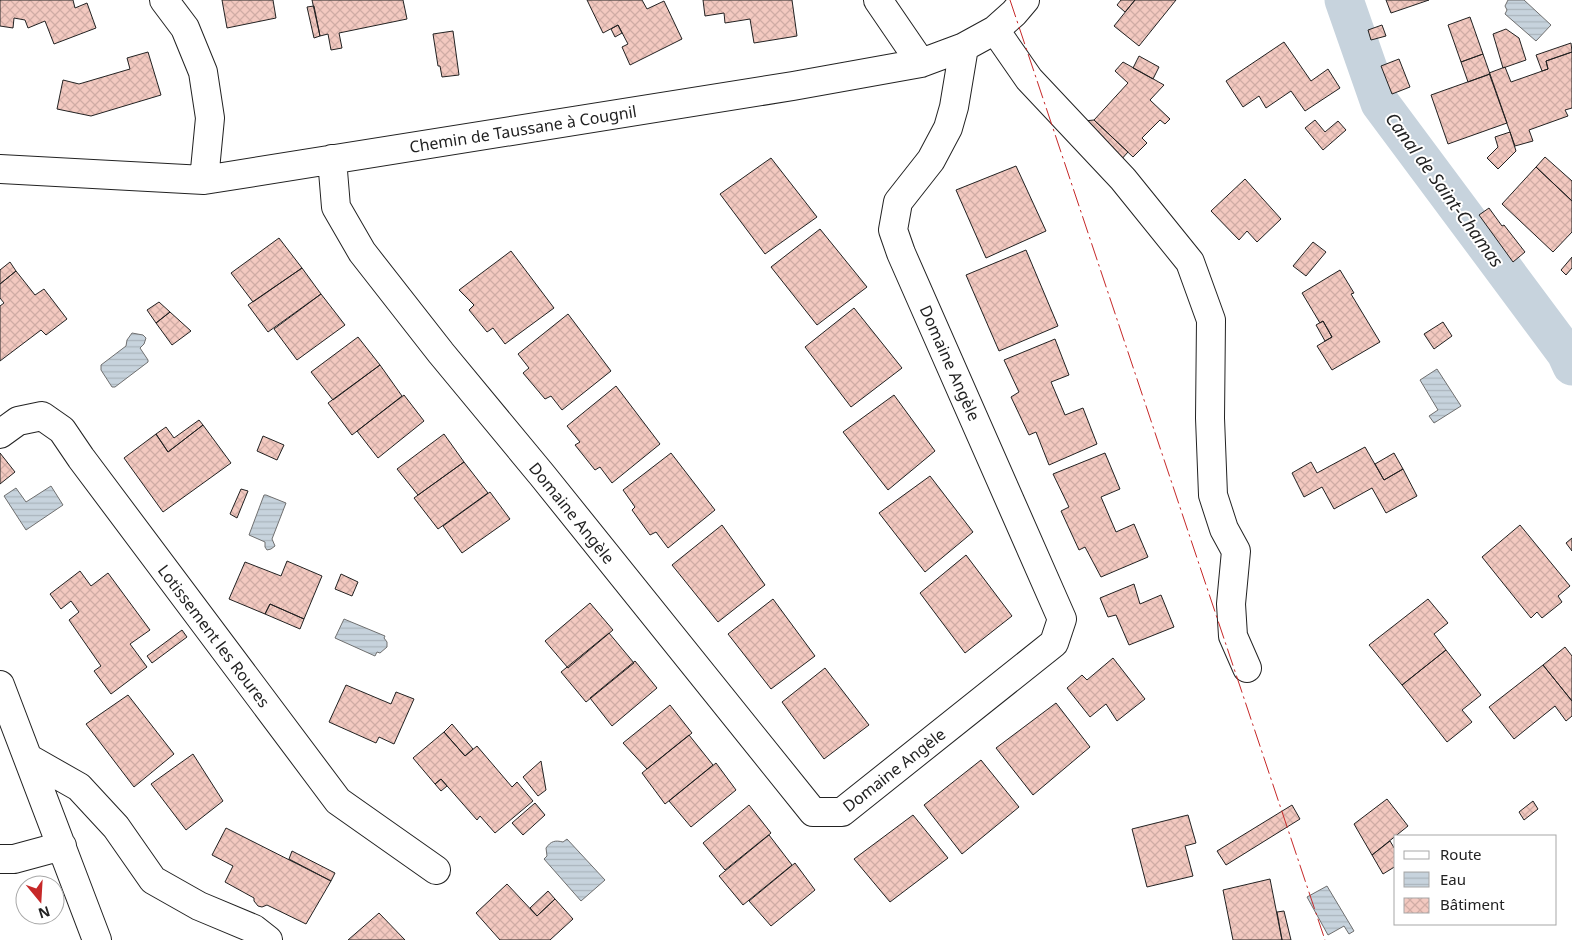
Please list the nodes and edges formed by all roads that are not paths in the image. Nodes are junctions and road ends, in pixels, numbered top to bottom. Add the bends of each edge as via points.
1 (164, 0) edge
2 (878, 0) edge
3 (1025, 0) edge
4 (995, 30) junction
5 (964, 48) junction
6 (921, 63) junction
7 (332, 159) junction
8 (0, 169) edge
9 (204, 180) junction
10 (0, 434) edge
11 (1247, 668) dead end
12 (0, 686) edge
13 (28, 758) junction
14 (62, 846) junction
15 (0, 858) edge
16 (436, 870) dead end
17 (97, 940) edge
18 (268, 940) edge

1 - 9 street via 185,28 203,72 210,118
2 - 6 street
3 - 4 street, Chemin de Taussane à Cougnil
4 - 5 street, Chemin de Taussane à Cougnil
4 - 11 street via 1028,79 1123,179 1190,262 1211,320 1213,495 1224,529 1236,551 1231,604 1233,636
5 - 6 street, Chemin de Taussane à Cougnil
5 - 7 street, Domaine Angèle via 948,128 931,160 898,202 894,230 901,253 1062,619 1054,643 842,812 813,812 362,252 336,207
6 - 7 street, Chemin de Taussane à Cougnil
7 - 9 street, Chemin de Taussane à Cougnil
8 - 9 street, Chemin de Taussane à Cougnil
10 - 16 street, Lotissement les Roures via 18,421 42,416 62,430 338,802
12 - 13 street
13 - 14 street
13 - 18 street via 79,787 116,827 153,880 199,906 254,929
14 - 15 street via 14,859
14 - 17 street

